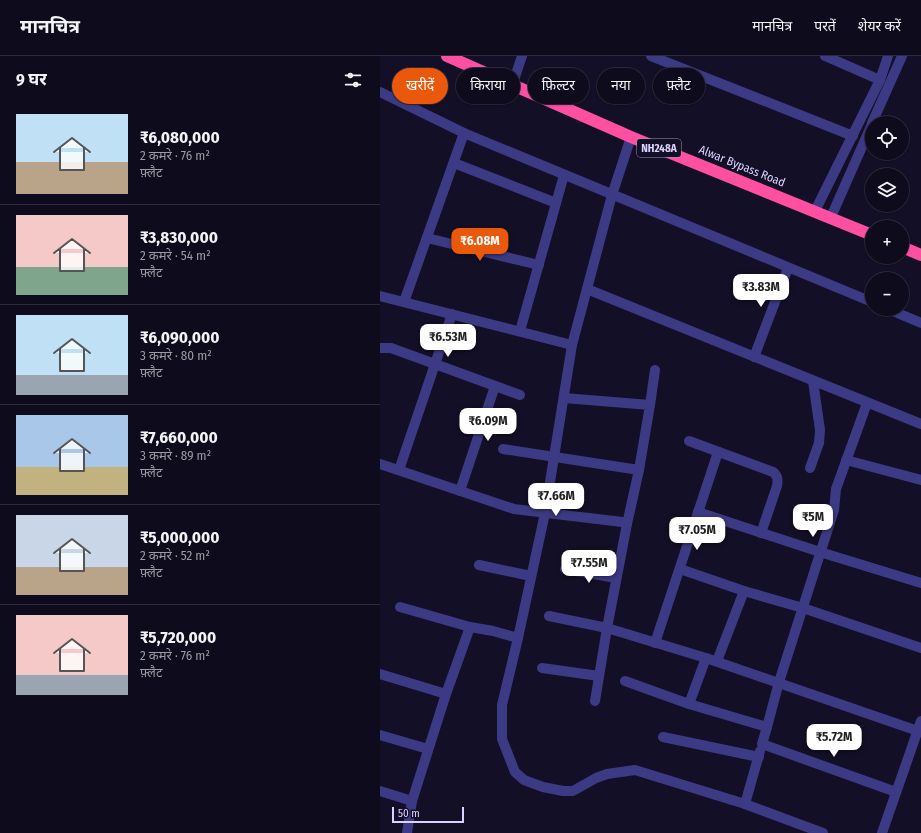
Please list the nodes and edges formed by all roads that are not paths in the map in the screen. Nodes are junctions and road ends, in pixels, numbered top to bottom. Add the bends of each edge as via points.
1 (447, 56) edge
2 (522, 56) edge
3 (651, 56) edge
4 (825, 56) edge
5 (888, 56) edge
6 (902, 56) edge
7 (473, 68) edge
8 (518, 68) edge
9 (880, 80) junction
10 (520, 89) edge
11 (380, 92) edge
12 (875, 116) edge
13 (464, 133) junction
14 (853, 136) junction
15 (631, 137) junction
16 (865, 139) edge
17 (454, 163) junction
18 (564, 175) junction
19 (612, 195) junction
20 (556, 203) junction
21 (815, 211) junction
22 (831, 218) junction
23 (865, 232) edge
24 (427, 238) junction
25 (909, 250) edge
26 (921, 255) edge
27 (539, 265) junction
28 (788, 268) junction
29 (587, 289) junction
30 (380, 296) edge
31 (865, 299) edge
32 (404, 302) junction
33 (452, 314) junction
34 (904, 316) edge
35 (921, 323) edge
36 (520, 332) junction
37 (572, 345) junction
38 (380, 348) edge
39 (754, 357) junction
40 (435, 365) junction
41 (655, 370) dead end
42 (813, 381) junction
43 (495, 386) junction
44 (520, 396) dead end
45 (564, 398) junction
46 (867, 403) junction
47 (650, 405) junction
48 (921, 424) edge
49 (689, 441) dead end
50 (503, 449) dead end
51 (718, 452) junction
52 (555, 457) junction
53 (846, 460) junction
54 (380, 464) edge
55 (810, 468) dead end
56 (398, 470) junction
57 (639, 470) junction
58 (921, 480) edge
59 (460, 491) junction
60 (698, 512) junction
61 (545, 513) junction
62 (626, 524) junction
63 (761, 533) junction
64 (820, 552) junction
65 (479, 564) dead end
66 (565, 569) dead end
67 (680, 569) junction
68 (531, 576) junction
69 (616, 578) junction
70 (921, 583) edge
71 (744, 590) junction
72 (400, 607) dead end
73 (803, 608) junction
74 (549, 616) dead end
75 (470, 627) junction
76 (607, 628) junction
77 (518, 638) junction
78 (655, 643) junction
79 (921, 648) edge
80 (706, 658) junction
81 (717, 662) junction
82 (542, 668) dead end
83 (380, 674) edge
84 (599, 676) junction
85 (624, 681) dead end
86 (779, 682) junction
87 (446, 694) junction
88 (595, 701) dead end
89 (689, 704) junction
90 (767, 726) junction
91 (920, 728) edge
92 (380, 734) edge
93 (663, 737) dead end
94 (762, 744) junction
95 (428, 749) junction
96 (758, 757) junction
97 (380, 791) edge
98 (896, 792) junction
99 (412, 802) junction
100 (745, 804) junction
101 (407, 833) edge
102 (823, 833) edge
103 (882, 833) edge

1 - 7 highway, Alwar Bypass Road / NH248A
2 - 8 street
3 - 14 street
4 - 9 street
5 - 9 street
6 - 12 street
9 - 14 street
10 - 15 highway, Alwar Bypass Road / NH248A
11 - 13 street
13 - 17 street
13 - 18 street
14 - 21 street
15 - 19 street
15 - 21 highway, Alwar Bypass Road / NH248A
16 - 22 street
17 - 20 street
17 - 24 street
18 - 19 street
18 - 20 street
19 - 28 street
19 - 29 street
20 - 27 street
21 - 22 highway, Alwar Bypass Road / NH248A
22 - 23 highway, Alwar Bypass Road / NH248A
24 - 27 street
24 - 32 street
25 - 26 highway
27 - 36 street
28 - 31 street
28 - 39 street
29 - 37 street
29 - 39 street
30 - 32 street
32 - 33 street
33 - 36 street
33 - 40 street
34 - 35 street
36 - 37 street
37 - 45 street
38 - 40 street via 391,348
39 - 42 street
40 - 43 street
40 - 56 street
41 - 47 street
42 - 46 street
42 - 55 street via 820,430 819,444
43 - 44 street
43 - 59 street
45 - 47 street
45 - 52 street
46 - 48 street
46 - 53 street
47 - 57 street
49 - 51 street
50 - 52 street
51 - 60 street
51 - 63 street via 777,475 778,486
52 - 57 street
52 - 61 street
53 - 58 street
53 - 64 street via 836,489 834,510
54 - 56 street
56 - 59 street
57 - 62 street
59 - 61 street via 514,509
60 - 63 street
60 - 67 street
61 - 62 street
61 - 68 street
62 - 69 street
63 - 64 street
64 - 70 street
64 - 73 street
65 - 68 street
66 - 69 street
67 - 71 street
67 - 78 street
68 - 77 street
69 - 76 street
71 - 73 street
71 - 81 street
72 - 75 street
73 - 79 street
73 - 86 street
74 - 76 street
75 - 77 street via 493,630
75 - 87 street
76 - 78 street
76 - 84 street
77 - 100 street via 502,705 502,739 515,772 524,780 543,787 573,791 607,774 635,770
78 - 80 street
80 - 81 street
80 - 89 street
81 - 86 street
82 - 84 street
83 - 87 street
84 - 88 street
85 - 89 street
86 - 90 street
86 - 91 street
87 - 95 street
89 - 90 street
90 - 94 street
91 - 98 street
92 - 95 street
93 - 96 street
94 - 96 street
94 - 98 street
95 - 99 street
96 - 100 street
97 - 99 street
98 - 103 street
99 - 101 street
100 - 102 street

